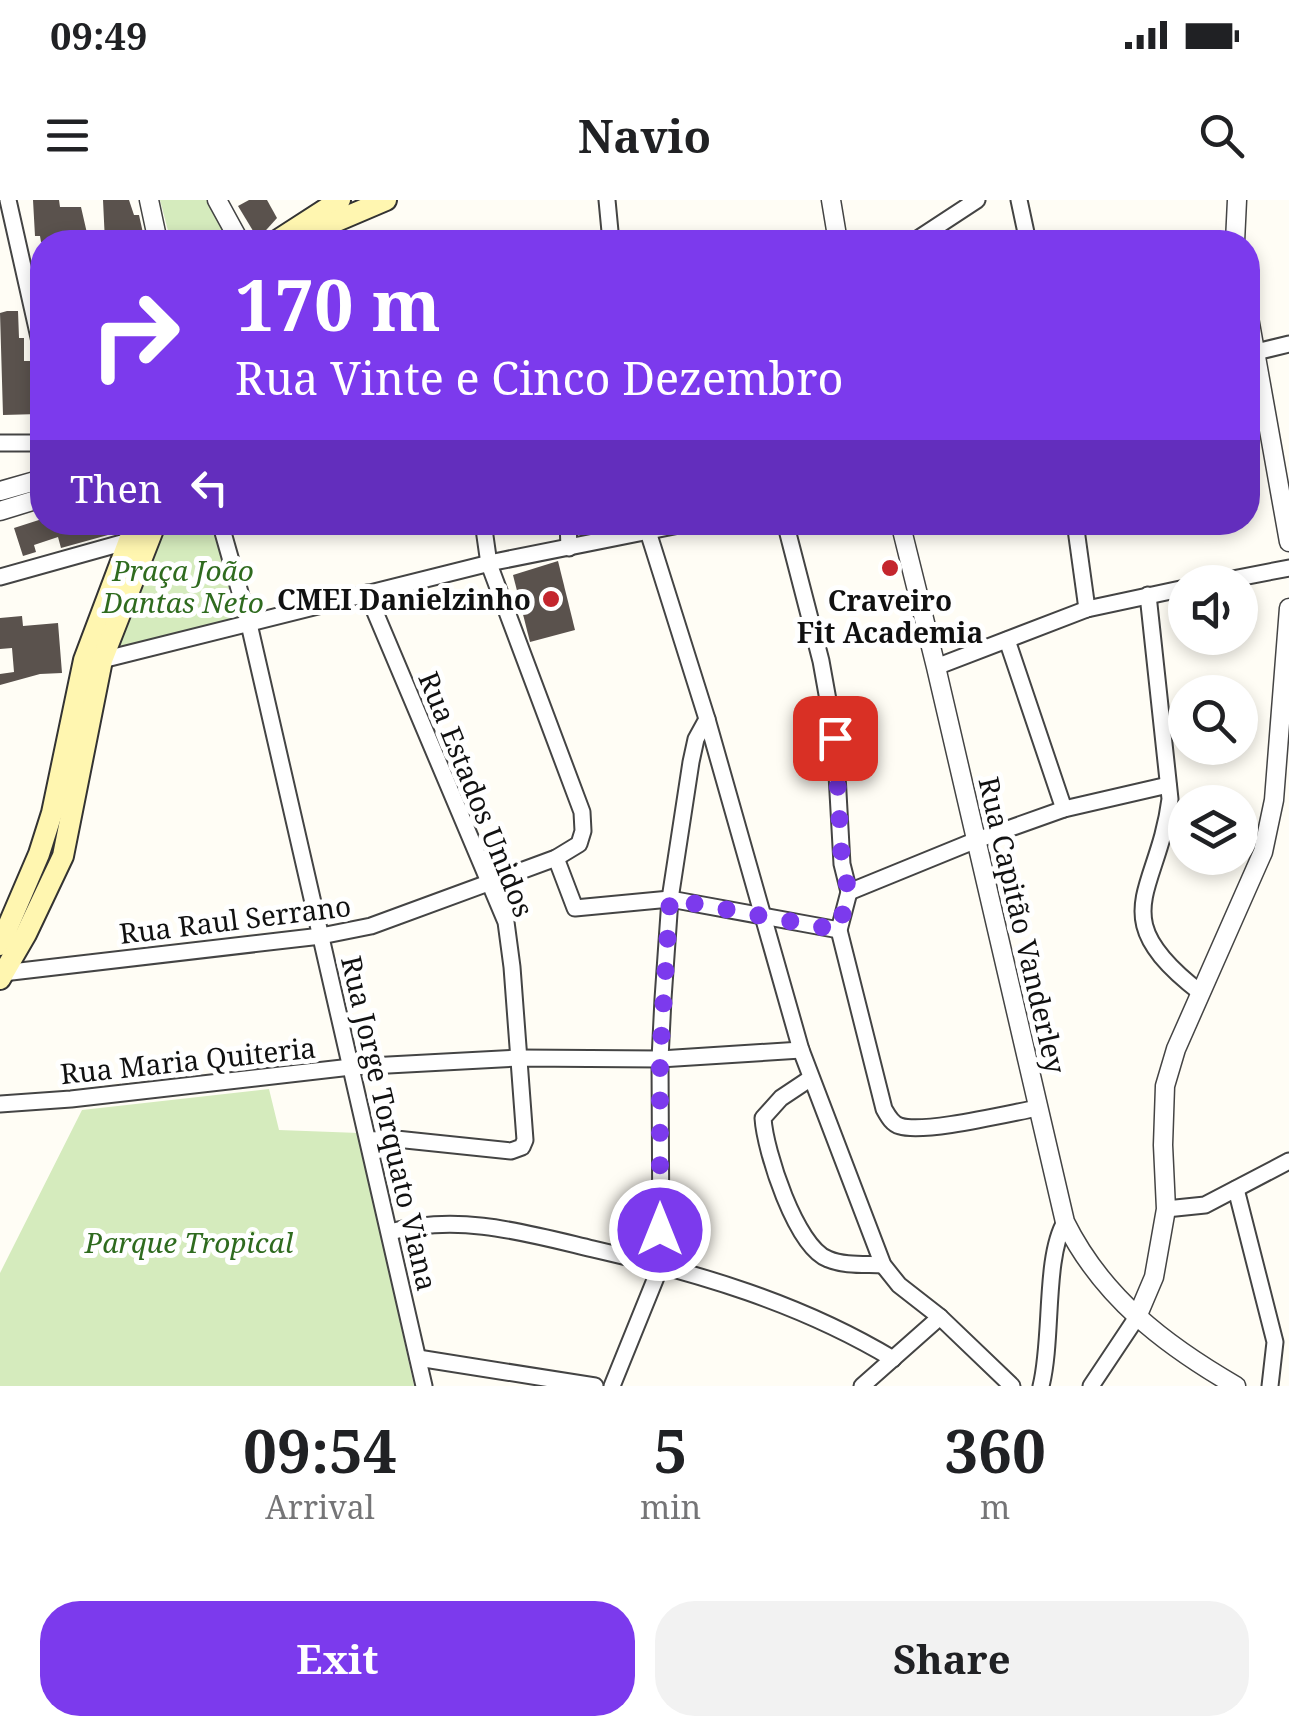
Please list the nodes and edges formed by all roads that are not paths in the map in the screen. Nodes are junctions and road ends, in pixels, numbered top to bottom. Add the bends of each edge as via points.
1 (8, 200) edge
2 (149, 200) edge
3 (217, 200) edge
4 (340, 200) edge
5 (607, 200) edge
6 (831, 200) edge
7 (977, 200) edge
8 (1020, 200) edge
9 (1237, 200) edge
10 (373, 202) edge
11 (155, 230) edge
12 (233, 230) edge
13 (294, 230) edge
14 (322, 230) edge
15 (610, 230) edge
16 (836, 230) edge
17 (931, 230) edge
18 (1026, 230) edge
19 (1236, 230) edge
20 (30, 298) edge
21 (1289, 344) edge
22 (1260, 350) edge
23 (1260, 393) edge
24 (0, 443) edge
25 (30, 443) edge
26 (30, 482) edge
27 (0, 491) edge
28 (30, 502) edge
29 (0, 511) edge
30 (123, 535) edge
31 (131, 535) edge
32 (151, 535) edge
33 (224, 535) edge
34 (485, 535) edge
35 (569, 535) edge
36 (619, 535) edge
37 (648, 535) edge
38 (788, 535) edge
39 (903, 535) edge
40 (1077, 535) edge
41 (1289, 542) edge
42 (570, 548) junction
43 (489, 564) junction
44 (1289, 568) edge
45 (1258, 574) edge
46 (0, 577) edge
47 (1168, 591) edge
48 (367, 593) junction
49 (1148, 595) junction
50 (1087, 608) junction
51 (1289, 608) edge
52 (249, 624) junction
53 (1007, 640) junction
54 (102, 660) junction
55 (936, 666) junction
56 (707, 719) junction
57 (72, 758) junction
58 (1168, 785) joint
59 (65, 794) junction
60 (1064, 809) junction
61 (1168, 812) edge
62 (974, 841) junction
63 (556, 858) junction
64 (490, 882) junction
65 (849, 892) junction
66 (670, 899) junction
67 (762, 918) junction
68 (838, 930) junction
69 (320, 936) junction
70 (0, 944) edge
71 (2, 976) edge
72 (1202, 993) junction
73 (800, 1050) junction
74 (519, 1058) junction
75 (660, 1059) junction
76 (351, 1067) junction
77 (810, 1078) junction
78 (0, 1104) edge
79 (1038, 1108) junction
80 (369, 1140) junction
81 (1289, 1160) edge
82 (1236, 1189) junction
83 (1166, 1209) junction
84 (1065, 1222) junction
85 (390, 1232) junction
86 (661, 1265) junction
87 (883, 1265) junction
88 (940, 1317) junction
89 (1136, 1318) junction
90 (418, 1358) junction
91 (893, 1358) junction
92 (424, 1386) edge
93 (596, 1386) edge
94 (612, 1386) edge
95 (862, 1386) edge
96 (1012, 1386) edge
97 (1041, 1386) edge
98 (1091, 1386) edge
99 (1236, 1386) edge
100 (1270, 1386) edge

1 - 20 street
2 - 11 street
3 - 12 street
4 - 13 main road
5 - 15 street
6 - 16 street
7 - 17 street
8 - 18 street
9 - 19 street
10 - 14 main road
21 - 22 street
23 - 41 street
24 - 25 street
26 - 27 street
28 - 29 street
30 - 46 street
31 - 57 main road via 84,660
32 - 54 main road
33 - 52 street, Rua Jorge Torquato Viana
34 - 43 street
35 - 42 street
36 - 42 street
37 - 56 street
38 - 65 street via 830,704
39 - 55 street, Rua Capitão Vanderley
40 - 50 street
42 - 43 street
43 - 48 street
43 - 63 street via 582,812 579,844
44 - 45 street
47 - 49 street
48 - 52 street
48 - 64 street, Rua Estados Unidos
49 - 50 street
49 - 58 street
50 - 53 street
51 - 72 street via 1274,800 1263,852
52 - 54 street
52 - 69 street, Rua Jorge Torquato Viana
53 - 55 street
53 - 60 street
54 - 57 main road
55 - 62 street, Rua Capitão Vanderley
56 - 66 street via 696,739
56 - 67 street
57 - 59 main road
58 - 60 street
59 - 70 main road
59 - 71 main road via 63,856
60 - 62 street
61 - 72 street via 1142,908 1157,955
62 - 65 street
62 - 79 street, Rua Capitão Vanderley
63 - 64 street, Rua Raul Serrano
63 - 66 street via 575,908
64 - 69 street, Rua Raul Serrano via 370,926
64 - 74 street, Rua Estados Unidos via 506,922
65 - 68 street
66 - 67 street
66 - 75 street
67 - 68 street
67 - 73 street
68 - 79 street via 890,1119 922,1127
69 - 71 street, Rua Raul Serrano
69 - 76 street, Rua Jorge Torquato Viana
72 - 83 street via 1165,1086
73 - 75 street, Rua Maria Quiteria
73 - 77 street
74 - 75 street, Rua Maria Quiteria
74 - 76 street, Rua Maria Quiteria
74 - 80 street, Rua Estados Unidos via 522,1147
75 - 86 street
76 - 78 street, Rua Maria Quiteria
76 - 80 street, Rua Jorge Torquato Viana
77 - 87 street
77 - 87 street via 764,1118 794,1220 826,1259
79 - 84 street, Rua Capitão Vanderley
80 - 85 street, Rua Jorge Torquato Viana
81 - 82 street
82 - 83 street via 1206,1205
82 - 100 street via 1275,1342
83 - 89 street via 1154,1277
84 - 89 street, Rua Capitão Vanderley via 1079,1250
84 - 97 street via 1054,1250
85 - 86 street via 486,1225
85 - 90 street, Rua Jorge Torquato Viana
86 - 91 street via 827,1322
86 - 94 street
87 - 88 street
88 - 91 street
88 - 96 street
89 - 98 street
89 - 99 street, Rua Capitão Vanderley
90 - 92 street, Rua Jorge Torquato Viana
90 - 93 street
91 - 95 street

